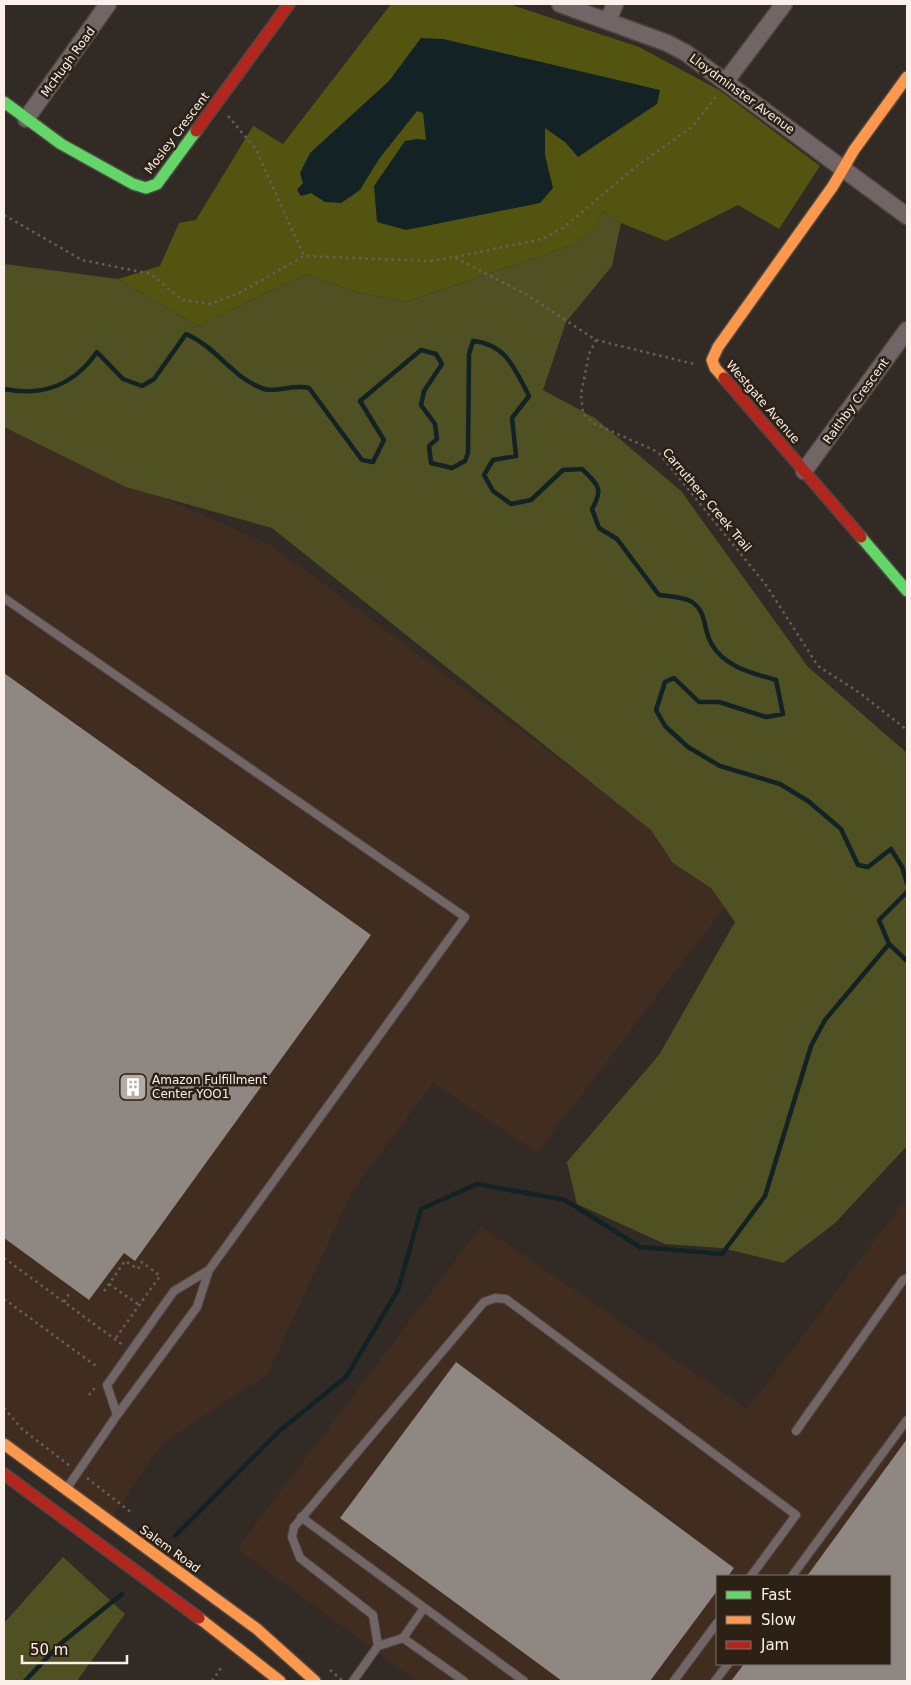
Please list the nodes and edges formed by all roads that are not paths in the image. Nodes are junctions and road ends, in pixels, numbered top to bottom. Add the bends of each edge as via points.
1 (108, 4) edge
2 (289, 4) edge
3 (560, 4) edge
4 (615, 4) edge
5 (784, 4) edge
6 (608, 21) junction
7 (907, 77) edge
8 (726, 81) junction
9 (4, 102) edge
10 (26, 119) junction
11 (844, 168) junction
12 (907, 216) edge
13 (907, 330) edge
14 (804, 471) junction
15 (905, 582) edge
16 (4, 598) edge
17 (209, 1270) junction
18 (907, 1278) edge
19 (117, 1415) junction
20 (907, 1420) edge
21 (796, 1432) dead end
22 (4, 1444) edge
23 (4, 1474) edge
24 (66, 1490) junction
25 (301, 1517) junction
26 (752, 1575) edge
27 (793, 1575) edge
28 (424, 1608) junction
29 (716, 1623) edge
30 (403, 1638) junction
31 (378, 1646) junction
32 (727, 1665) edge
33 (280, 1681) edge
34 (315, 1681) edge
35 (353, 1681) edge
36 (464, 1681) edge
37 (524, 1681) edge
38 (674, 1681) edge
39 (715, 1681) edge

1 - 10 street, McHugh Road
2 - 10 street, Mosley Crescent via 158,184 146,188 133,184 61,144
3 - 6 street, Lloydminster Avenue
4 - 6 street
5 - 8 street
6 - 8 street, Lloydminster Avenue via 686,52
7 - 11 street, Westgate Avenue
8 - 11 street, Lloydminster Avenue
9 - 10 street, Mosley Crescent
11 - 12 street, Lloydminster Avenue
11 - 14 street, Westgate Avenue via 712,360 715,368
13 - 14 street, Raithby Crescent
14 - 15 street, Westgate Avenue
16 - 17 lane via 465,917
17 - 19 lane via 197,1307
17 - 19 lane via 174,1291 107,1385
18 - 21 lane
19 - 24 lane
20 - 27 lane
22 - 24 street, Salem Road
23 - 33 street
24 - 34 street, Salem Road via 257,1629
25 - 26 lane via 484,1302 494,1298 506,1299 796,1515
25 - 28 lane
25 - 31 lane via 292,1537 300,1558 373,1615
28 - 30 lane
28 - 37 lane
29 - 38 lane
30 - 31 lane
30 - 36 lane
31 - 35 lane
32 - 39 lane

